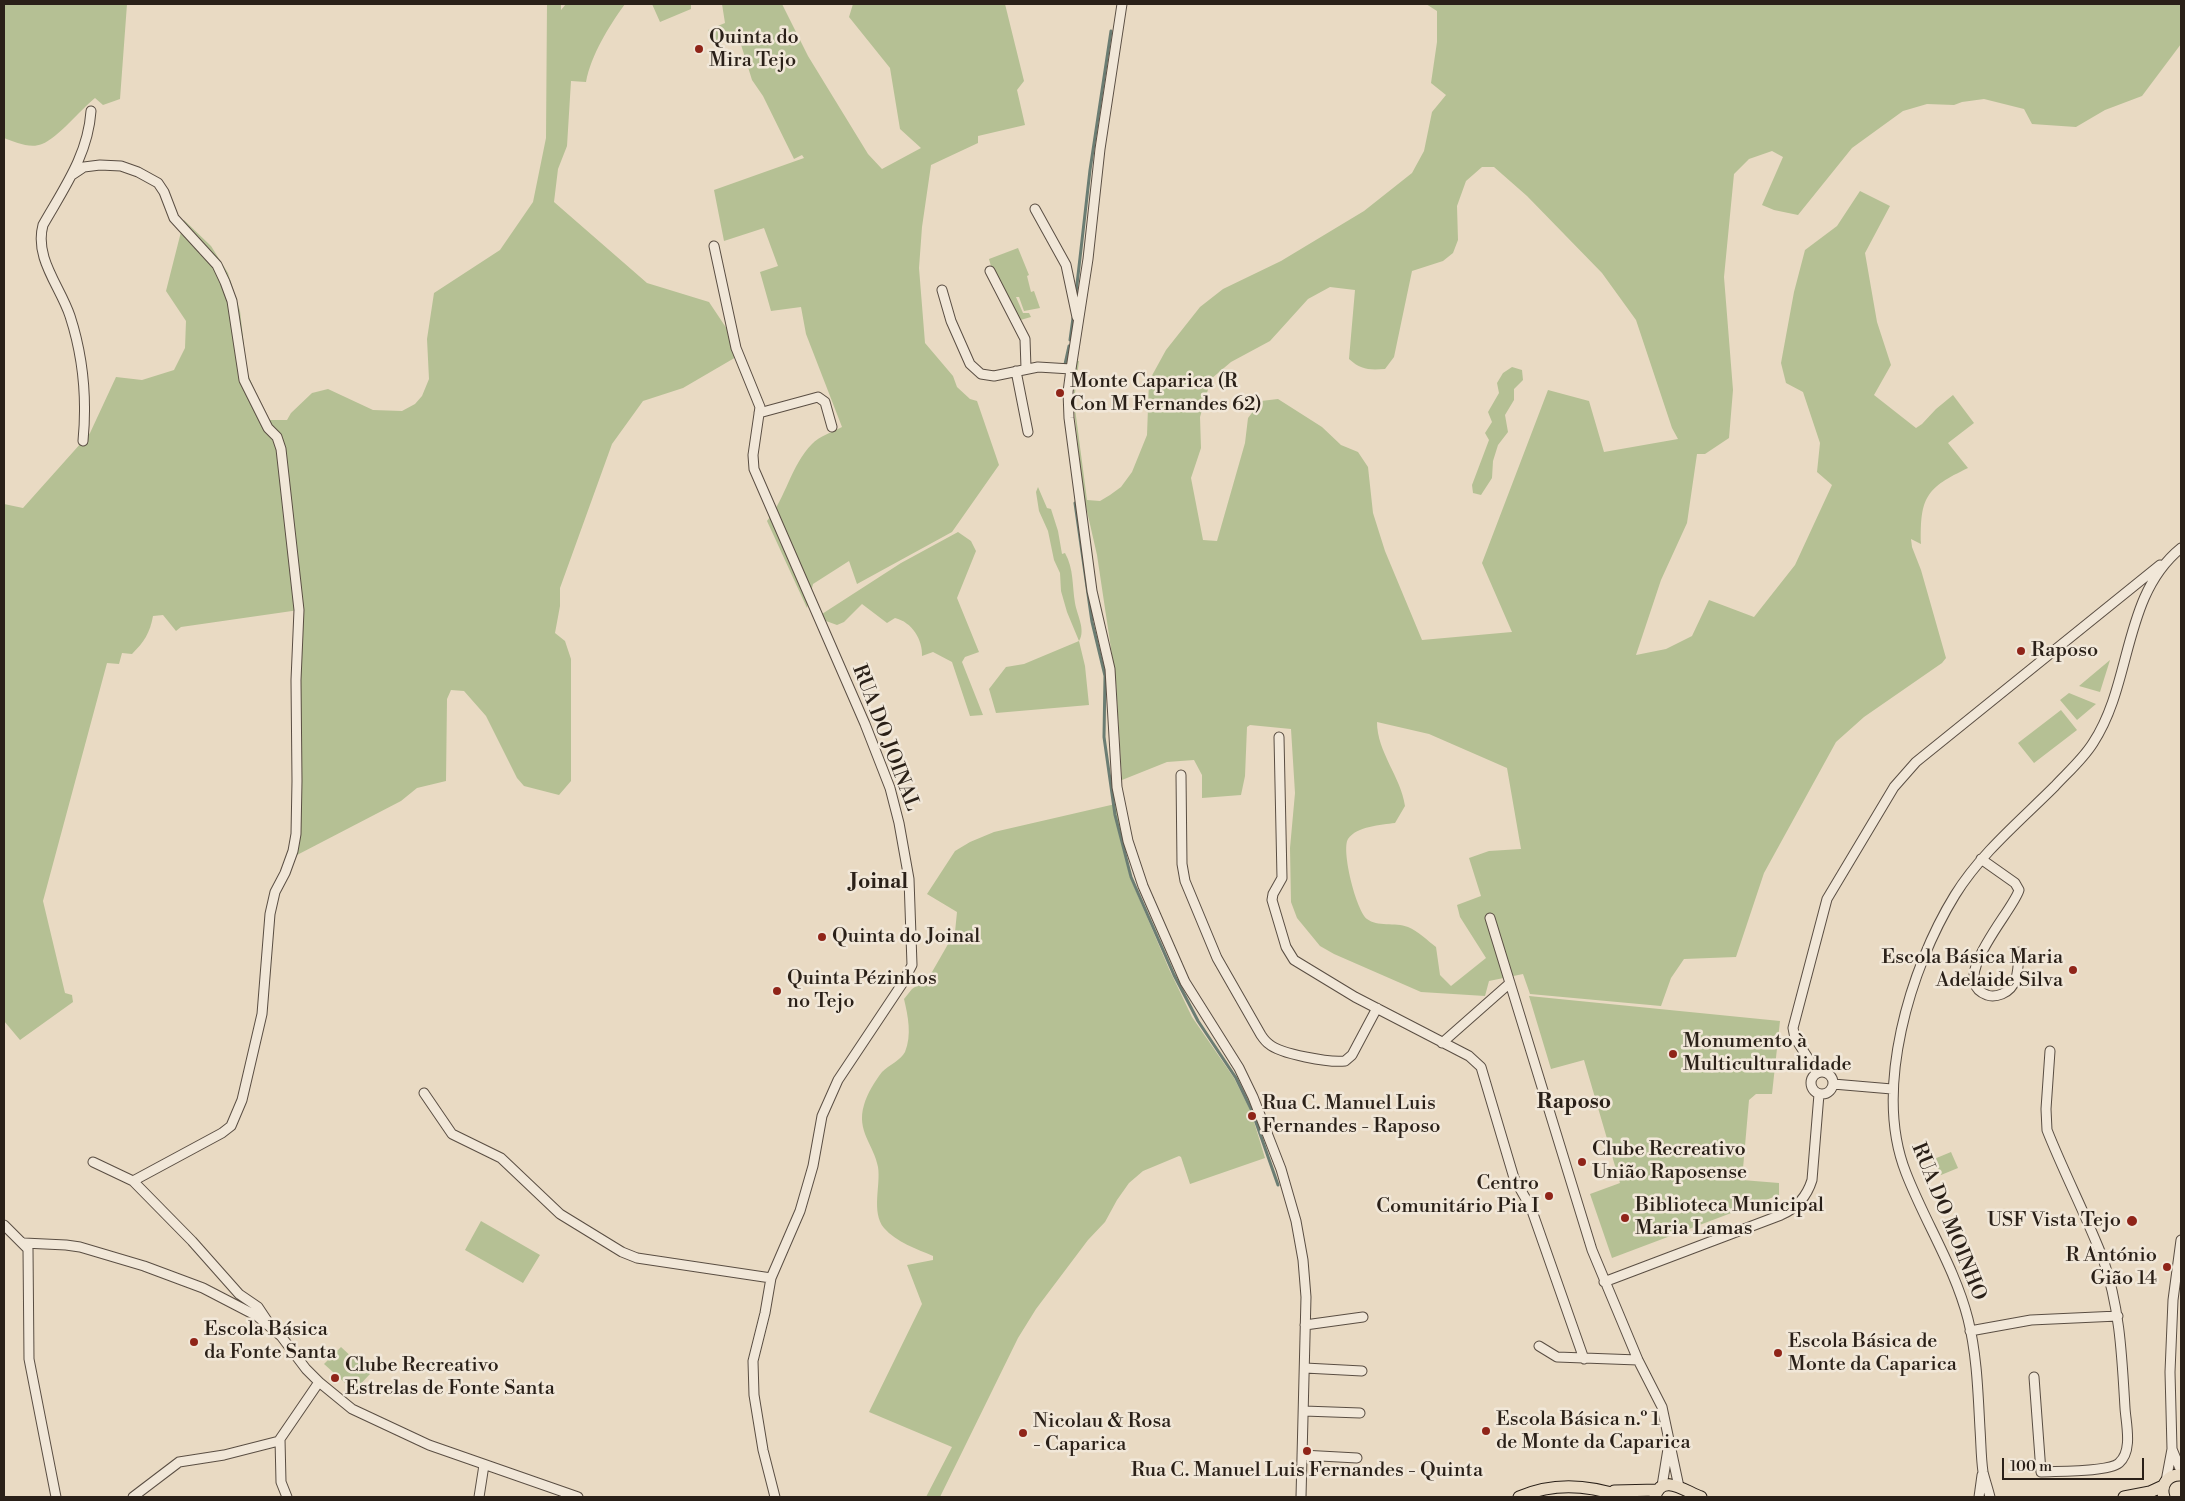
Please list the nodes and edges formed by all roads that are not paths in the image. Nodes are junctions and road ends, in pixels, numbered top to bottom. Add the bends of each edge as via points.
1 (1122, 4) edge
2 (91, 111) dead end
3 (72, 175) junction
4 (1035, 209) dead end
5 (714, 246) dead end
6 (990, 271) dead end
7 (942, 290) dead end
8 (1078, 320) junction
9 (1026, 368) junction
10 (1070, 369) junction
11 (1016, 370) junction
12 (759, 413) junction
13 (832, 427) dead end
14 (1028, 432) dead end
15 (82, 441) dead end
16 (2181, 548) edge
17 (2173, 554) junction
18 (1279, 737) dead end
19 (1181, 776) dead end
20 (1981, 859) junction
21 (1490, 918) dead end
22 (2020, 952) dead end
23 (1510, 983) junction
24 (1377, 1008) junction
25 (1442, 1043) junction
26 (2050, 1051) dead end
27 (1817, 1072) junction
28 (1833, 1084) junction
29 (1892, 1089) junction
30 (424, 1093) dead end
31 (1819, 1094) junction
32 (93, 1162) dead end
33 (132, 1181) junction
34 (4, 1225) edge
35 (2181, 1240) edge
36 (24, 1244) junction
37 (771, 1278) junction
38 (1604, 1282) junction
39 (2177, 1300) edge
40 (2118, 1316) junction
41 (1363, 1317) dead end
42 (1305, 1325) junction
43 (274, 1330) junction
44 (1970, 1331) junction
45 (1539, 1346) dead end
46 (1584, 1359) junction
47 (1638, 1360) junction
48 (1305, 1368) junction
49 (1362, 1371) dead end
50 (2034, 1377) dead end
51 (319, 1382) junction
52 (1304, 1411) junction
53 (1360, 1413) dead end
54 (279, 1441) junction
55 (1669, 1444) junction
56 (2172, 1449) junction
57 (1302, 1455) junction
58 (1356, 1458) dead end
59 (484, 1466) junction
60 (1983, 1470) junction
61 (2181, 1471) edge
62 (2181, 1475) edge
63 (2164, 1488) edge
64 (1607, 1491) junction
65 (1658, 1491) edge
66 (1682, 1491) edge
67 (56, 1497) edge
68 (133, 1497) edge
69 (287, 1497) edge
70 (479, 1497) edge
71 (578, 1497) edge
72 (775, 1497) edge
73 (1300, 1497) edge
74 (1519, 1497) edge
75 (1624, 1497) edge
76 (1701, 1497) edge
77 (1979, 1497) edge
78 (1990, 1497) edge
79 (2124, 1497) edge

1 - 8 street
2 - 3 street via 86,144
3 - 15 street via 43,225 40,242 76,340 85,390
3 - 33 street via 84,167 120,166 158,183 174,218 217,265 232,301 244,380 281,449 299,610 296,834 270,914 262,1014 242,1100 231,1126
4 - 8 street via 1066,265
5 - 12 street, RUA DO JOINAL via 736,348 760,407
6 - 9 street via 1024,339
7 - 11 street via 974,369 989,376
8 - 10 street
9 - 10 street via 1050,366
9 - 11 street
10 - 42 street via 1068,406 1077,481 1092,591 1110,669 1116,772 1128,841 1143,886 1185,982 1247,1082 1281,1169 1303,1260
11 - 14 street
12 - 13 street via 818,397 825,402
12 - 37 street, RUA DO JOINAL via 754,468 890,788 909,879 912,965 838,1080 822,1116 813,1166 800,1211
16 - 17 street
17 - 20 street, RUA DO MOINHO via 2150,585 2141,604 2112,707 2098,735 2084,756
17 - 27 street via 1916,762 1894,787 1832,889 1825,908 1793,1028 1795,1038
18 - 24 street via 1282,878 1272,900 1286,947 1299,963
19 - 24 street via 1185,881 1217,958 1261,1035 1279,1050 1327,1061 1345,1061 1352,1055
20 - 22 street via 2015,883 2019,890 1974,969 1977,987 1986,995 1996,996 2009,991 2014,984
20 - 29 street, RUA DO MOINHO via 1949,906 1915,978
21 - 23 street
23 - 25 street
23 - 38 street via 1580,1214
24 - 25 street
25 - 46 street via 1473,1059 1483,1071 1514,1178 1531,1208
26 - 40 street via 2047,1130 2103,1260
27 - 28 street via 1829,1074
27 - 31 street via 1810,1082
28 - 29 street
28 - 31 street via 1830,1092
29 - 44 street, RUA DO MOINHO via 1893,1116 1903,1165 1952,1272
30 - 37 street via 452,1134 501,1158 560,1214 622,1252 637,1258
31 - 38 street via 1812,1180 1799,1204 1781,1215
32 - 33 street
33 - 43 street via 239,1294 258,1307
34 - 36 street
35 - 39 street
36 - 43 street via 66,1244 178,1278 234,1302
36 - 67 street via 29,1259 29,1360
37 - 72 street, RUA DO JOINAL via 753,1361 754,1395
38 - 47 street
39 - 56 street via 2170,1372
40 - 44 street via 2031,1320
40 - 50 street via 2127,1441 2124,1457 2119,1463 2105,1468 2041,1472
41 - 42 street
42 - 48 street
43 - 51 street
44 - 60 street, RUA DO MOINHO via 1977,1378
45 - 46 street via 1557,1358
46 - 47 street
47 - 55 street via 1662,1407
48 - 49 street
48 - 52 street
51 - 54 street
51 - 59 street via 352,1409 429,1445
52 - 53 street
52 - 57 street
54 - 68 street via 180,1462
54 - 69 street via 282,1486
55 - 65 street
55 - 66 street
56 - 61 street
56 - 63 street
57 - 58 street
57 - 73 street
59 - 70 street
59 - 71 street
60 - 77 street, RUA DO MOINHO
60 - 78 street, RUA DO MOINHO
62 - 63 main road via 2171,1477
63 - 79 main road
64 - 65 main road
64 - 74 main road via 1577,1486 1554,1487
64 - 75 main road
65 - 66 main road via 1673,1484
66 - 76 main road

